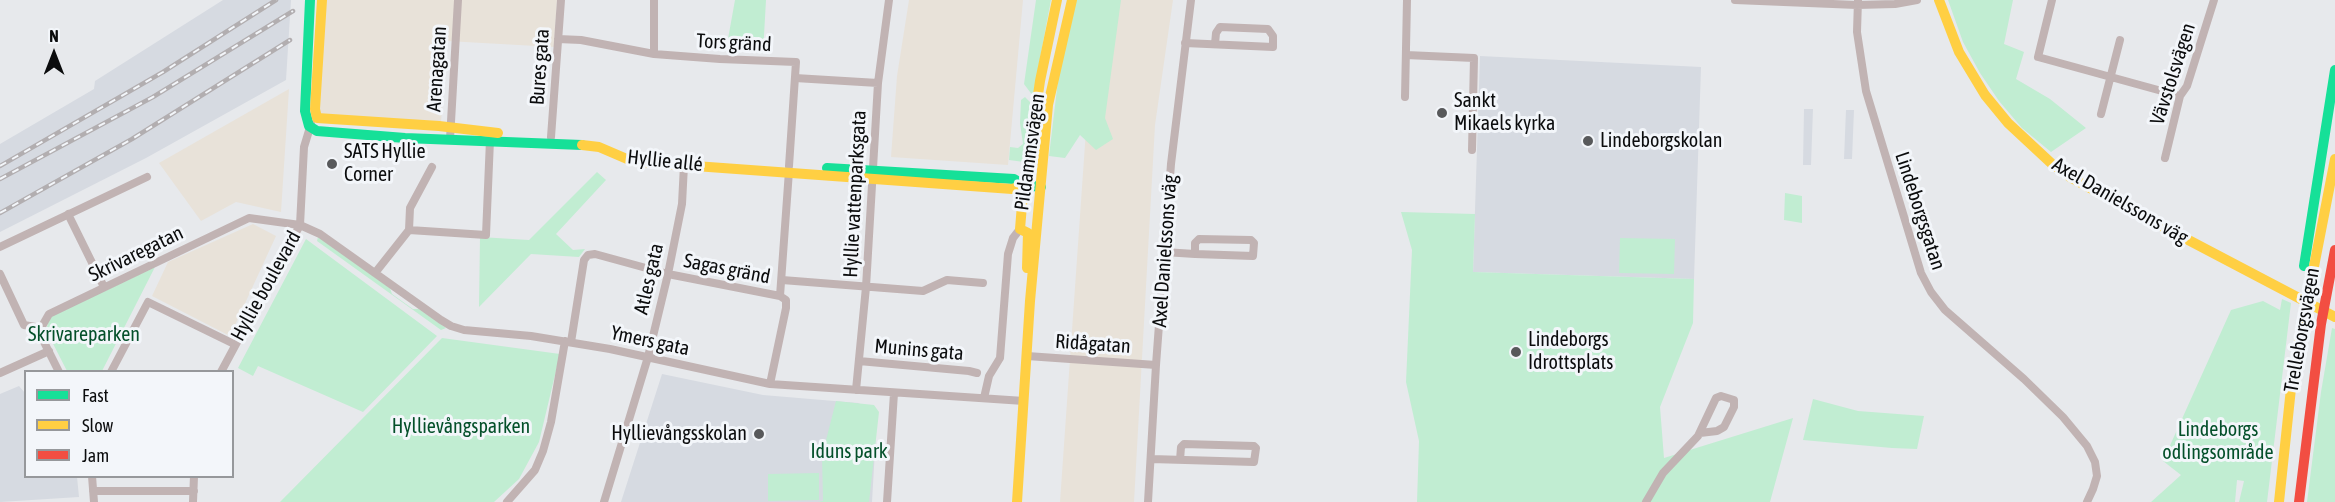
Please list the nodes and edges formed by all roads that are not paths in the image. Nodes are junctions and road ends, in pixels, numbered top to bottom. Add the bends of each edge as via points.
1 (310, 0) edge
2 (322, 0) edge
3 (458, 0) edge
4 (561, 0) edge
5 (654, 0) edge
6 (889, 0) edge
7 (1057, 0) edge
8 (1072, 0) edge
9 (1191, 0) edge
10 (1407, 0) edge
11 (1734, 0) edge
12 (1917, 0) edge
13 (1939, 0) edge
14 (2052, 0) edge
15 (2214, 0) edge
16 (1858, 2) edge
17 (558, 39) junction
18 (2120, 40) dead end
19 (1185, 43) junction
20 (1215, 44) junction
21 (1406, 52) junction
22 (654, 54) junction
23 (2335, 70) edge
24 (2110, 77) junction
25 (795, 78) junction
26 (878, 83) junction
27 (2180, 96) junction
28 (1405, 97) dead end
29 (2101, 114) dead end
30 (317, 118) junction
31 (309, 126) junction
32 (450, 134) junction
33 (551, 137) junction
34 (490, 140) junction
35 (1472, 150) dead end
36 (2165, 158) dead end
37 (2335, 159) edge
38 (684, 165) junction
39 (432, 167) dead end
40 (789, 169) junction
41 (872, 175) junction
42 (147, 177) dead end
43 (1024, 185) junction
44 (1041, 187) junction
45 (68, 214) junction
46 (300, 225) junction
47 (1020, 229) junction
48 (409, 230) junction
49 (0, 247) edge
50 (2335, 250) edge
51 (1164, 252) junction
52 (1195, 254) junction
53 (375, 273) junction
54 (0, 274) edge
55 (668, 274) junction
56 (782, 280) junction
57 (983, 283) dead end
58 (104, 287) junction
59 (866, 287) junction
60 (2335, 289) edge
61 (780, 296) junction
62 (1030, 301) junction
63 (2335, 317) edge
64 (2301, 324) junction
65 (41, 328) junction
66 (568, 342) junction
67 (234, 344) junction
68 (49, 351) junction
69 (1027, 356) junction
70 (648, 357) junction
71 (859, 361) junction
72 (1156, 365) junction
73 (58, 370) edge
74 (112, 370) edge
75 (222, 370) edge
76 (0, 373) edge
77 (977, 373) dead end
78 (770, 384) junction
79 (2314, 384) junction
80 (856, 390) junction
81 (894, 393) junction
82 (984, 399) junction
83 (1024, 401) junction
84 (1700, 432) junction
85 (1151, 459) junction
86 (1180, 460) junction
87 (92, 478) edge
88 (194, 478) edge
89 (93, 491) junction
90 (194, 491) junction
91 (94, 502) edge
92 (193, 502) edge
93 (507, 502) edge
94 (604, 502) edge
95 (887, 502) edge
96 (1017, 502) edge
97 (1148, 502) edge
98 (1646, 502) edge
99 (2087, 502) edge
100 (2279, 502) edge
101 (2299, 502) edge

1 - 31 main road, Hyllie boulevard via 305,111
2 - 30 main road
3 - 32 street, Arenagatan
4 - 17 street, Bures gata
5 - 22 street
6 - 26 street, Hyllie vattenparksgata
7 - 43 main road, Pildammsvägen
8 - 44 main road, Pildammsvägen via 1048,105
9 - 19 street, Axel Danielssons väg
10 - 21 street
11 - 16 street
12 - 16 street via 1895,4
13 - 63 main road, Axel Danielssons väg via 1959,52 1985,95 2051,163 2070,177
14 - 24 street via 2038,57
15 - 27 street, Vävstolsvägen via 2187,86
16 - 99 street, Lindeborgsgatan via 1859,49 1866,92 1921,273 1945,310 2024,379 2087,446 2097,476
17 - 22 street
17 - 33 street, Bures gata
18 - 24 street
19 - 20 street
19 - 51 street, Axel Danielssons väg
20 - 20 street via 1273,47 1273,36 1268,29 1220,27
21 - 28 street
21 - 35 street via 1474,58
22 - 25 street, Tors gränd via 796,62
23 - 64 main road via 2304,265
24 - 27 street
24 - 29 street
25 - 26 street
25 - 40 street
26 - 41 street, Hyllie vattenparksgata
27 - 36 street, Vävstolsvägen
30 - 31 street
30 - 32 main road, Hyllie allé
31 - 32 main road, Hyllie allé via 329,133
31 - 46 street, Hyllie boulevard via 303,156
32 - 33 main road, Hyllie allé
32 - 34 main road, Hyllie allé
33 - 40 main road, Hyllie allé via 601,141 644,157
34 - 38 main road, Hyllie allé via 589,145 627,159
34 - 48 street via 486,235
37 - 64 main road, Trelleborgsvägen
38 - 40 main road, Hyllie allé
38 - 55 street, Atles gata via 682,204
39 - 48 street via 410,208
40 - 41 main road, Hyllie allé
40 - 56 street, Sagas gränd
41 - 43 main road, Hyllie allé via 1014,179
41 - 59 street, Hyllie vattenparksgata
42 - 45 street
43 - 44 main road, Hyllie allé
43 - 47 main road, Pildammsvägen
44 - 62 main road, Pildammsvägen
45 - 49 street
45 - 58 street
46 - 53 street, Ymers gata via 320,234
46 - 58 street, Skrivaregatan via 249,218
46 - 67 street, Hyllie boulevard
47 - 62 main road, Pildammsvägen via 1028,232
47 - 82 street via 1008,254 1000,358 989,376
48 - 53 street
50 - 79 main road, Trelleborgsvägen
51 - 52 street
51 - 72 street, Axel Danielssons väg
52 - 52 street via 1253,256 1254,243 1199,239
53 - 66 street, Ymers gata via 451,326
54 - 65 street via 24,325
55 - 61 street, Sagas gränd
55 - 66 street, Sagas gränd via 588,255
55 - 70 street, Atles gata
56 - 59 street, Sagas gränd
56 - 61 street, Sagas gränd
57 - 59 street, Sagas gränd via 947,280 923,291
58 - 65 street, Skrivaregatan via 49,314
59 - 71 street, Hyllie vattenparksgata
60 - 79 main road via 2320,373
61 - 78 street, Sagas gränd via 786,300 786,308
62 - 69 main road, Pildammsvägen
64 - 100 main road, Trelleborgsvägen
65 - 68 street
66 - 70 street, Ymers gata
66 - 93 street via 543,451 535,470
67 - 74 street via 148,302
67 - 75 street, Hyllie boulevard
68 - 73 street
68 - 76 street
69 - 72 street, Ridågatan
69 - 83 main road, Pildammsvägen
70 - 78 street, Ymers gata
70 - 94 street, Atles gata
71 - 77 street, Munins gata
71 - 80 street, Hyllie vattenparksgata
72 - 85 street, Axel Danielssons väg
78 - 80 street, Ymers gata
79 - 101 main road, Trelleborgsvägen
80 - 81 street, Ymers gata
81 - 82 street, Ymers gata
81 - 95 street
82 - 83 street, Ymers gata
83 - 96 main road, Pildammsvägen
84 - 84 street via 1724,427 1734,400 1721,396 1716,399
84 - 98 street via 1663,473
85 - 86 street
85 - 97 street, Axel Danielssons väg
86 - 86 street via 1254,462 1256,448 1184,444
87 - 89 street
88 - 90 street
89 - 90 street
89 - 91 street
90 - 92 street

